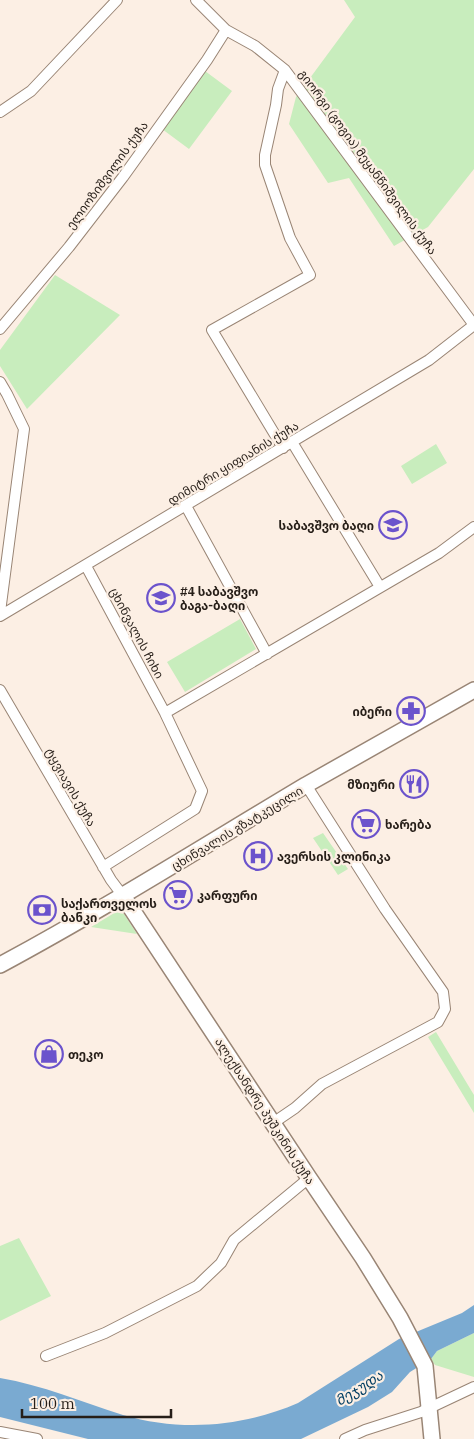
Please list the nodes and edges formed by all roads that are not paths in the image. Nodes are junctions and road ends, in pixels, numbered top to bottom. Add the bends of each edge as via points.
1 (117, 0) edge
2 (196, 0) edge
3 (226, 30) junction
4 (285, 70) junction
5 (0, 112) edge
6 (474, 325) edge
7 (0, 329) edge
8 (0, 382) edge
9 (287, 445) junction
10 (186, 506) junction
11 (474, 527) edge
12 (86, 566) junction
13 (380, 587) junction
14 (0, 612) edge
15 (0, 616) edge
16 (266, 654) junction
17 (0, 690) edge
18 (474, 690) edge
19 (165, 713) junction
20 (306, 786) junction
21 (103, 867) junction
22 (124, 896) junction
23 (0, 965) edge
24 (273, 1123) junction
25 (309, 1178) junction
26 (46, 1356) dead end
27 (474, 1387) edge
28 (430, 1408) junction
29 (0, 1432) edge
30 (358, 1436) edge
31 (36, 1439) edge
32 (345, 1439) edge
33 (432, 1439) edge

1 - 5 street via 31,91
2 - 3 street, გიორგი (გოგია) მეყანწიშვილის ქუჩა
3 - 4 street, გიორგი (გოგია) მეყანწიშვილის ქუჩა via 255,46
3 - 7 street, ელიოზიშვილის ქუჩა via 70,248
4 - 6 street, გიორგი (გოგია) მეყანწიშვილის ქუჩა
4 - 9 street via 278,89 265,165 290,238 310,275 212,330
6 - 9 street, დიმიტრი ყიფიანის ქუჩა via 429,360
8 - 14 street via 24,429
9 - 10 street, დიმიტრი ყიფიანის ქუჩა
9 - 13 street
10 - 12 street, დიმიტრი ყიფიანის ქუჩა
10 - 16 street
11 - 13 street via 439,553
12 - 15 street, დიმიტრი ყიფიანის ქუჩა
12 - 19 street, ცხინვალის ჩიხი
13 - 16 street
16 - 19 street
17 - 21 street, ტყვიავის ქუჩა
18 - 20 main road, ცხინვალის გზატკეცილი
19 - 21 street, ცხინვალის ჩიხი via 202,791 196,809
20 - 22 main road, ცხინვალის გზატკეცილი
20 - 24 street via 384,909 443,992 445,1009 438,1022 322,1084
21 - 22 street, ტყვიავის ქუჩა
22 - 23 main road, ცხინვალის გზატკეცილი
22 - 24 main road, ალექსანდრე პუშკინის ქუჩა
24 - 25 main road, ალექსანდრე პუშკინის ქუჩა
25 - 26 street via 234,1240 221,1263 197,1286 105,1333
25 - 28 main road, ალექსანდრე პუშკინის ქუჩა via 364,1258 404,1326 425,1366
27 - 28 street
28 - 30 street
28 - 33 main road
29 - 31 street
30 - 32 street

